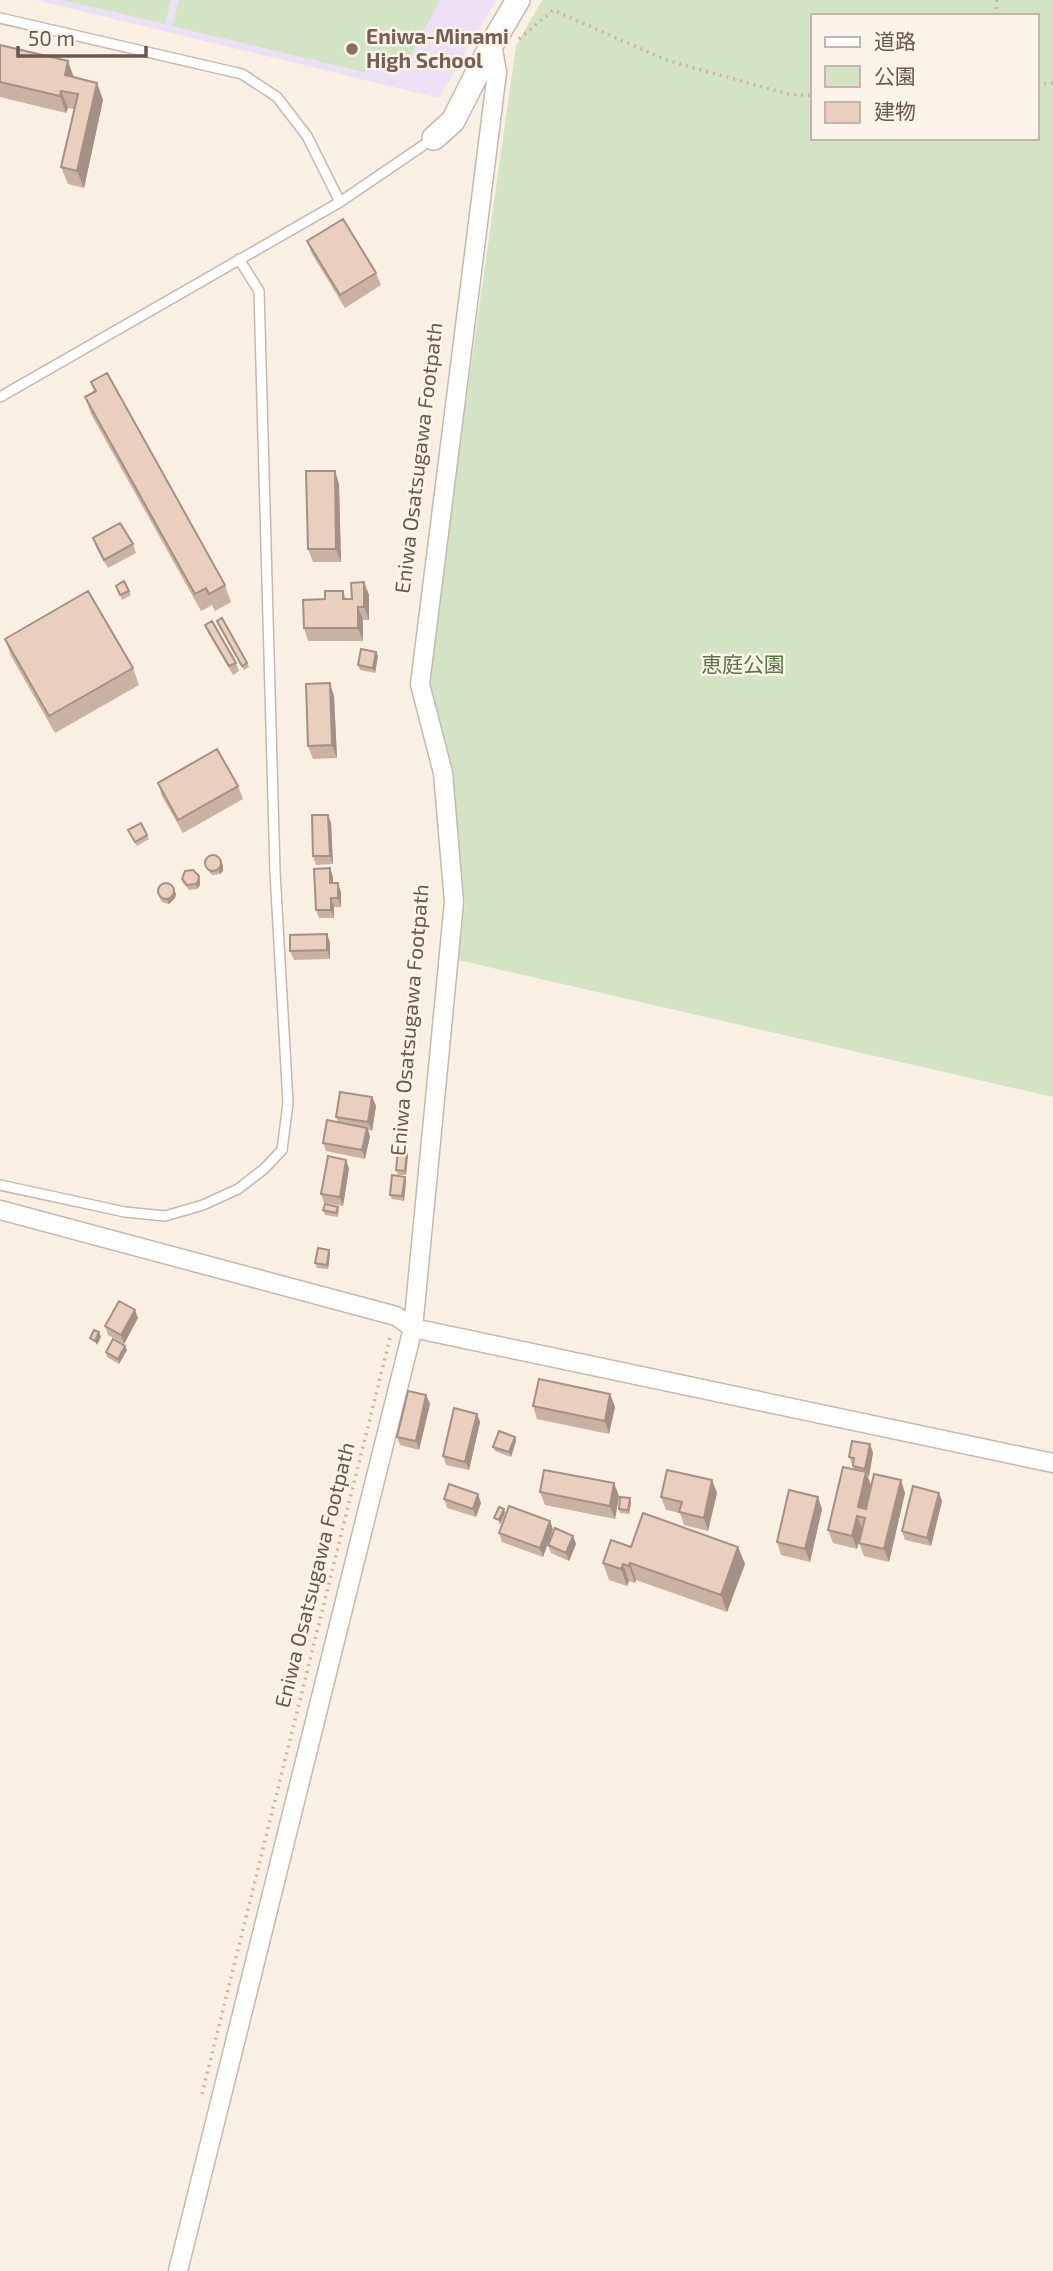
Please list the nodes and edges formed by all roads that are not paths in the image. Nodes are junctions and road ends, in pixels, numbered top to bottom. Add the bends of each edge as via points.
1 (518, 0) edge
2 (0, 18) edge
3 (492, 44) junction
4 (435, 138) joint
5 (340, 202) junction
6 (239, 259) junction
7 (0, 397) edge
8 (0, 1185) edge
9 (0, 1210) edge
10 (413, 1328) junction
11 (1053, 1463) edge
12 (178, 2271) edge

1 - 3 street
2 - 5 lane via 242,74 277,97 307,136
3 - 4 street via 453,121
3 - 10 street via 497,72 420,684 443,773 454,902
4 - 5 lane
5 - 6 lane
6 - 7 lane
6 - 8 lane via 259,291 274,845 288,1103 282,1150 238,1189 165,1216
9 - 10 street via 396,1316
10 - 11 street
10 - 12 street

